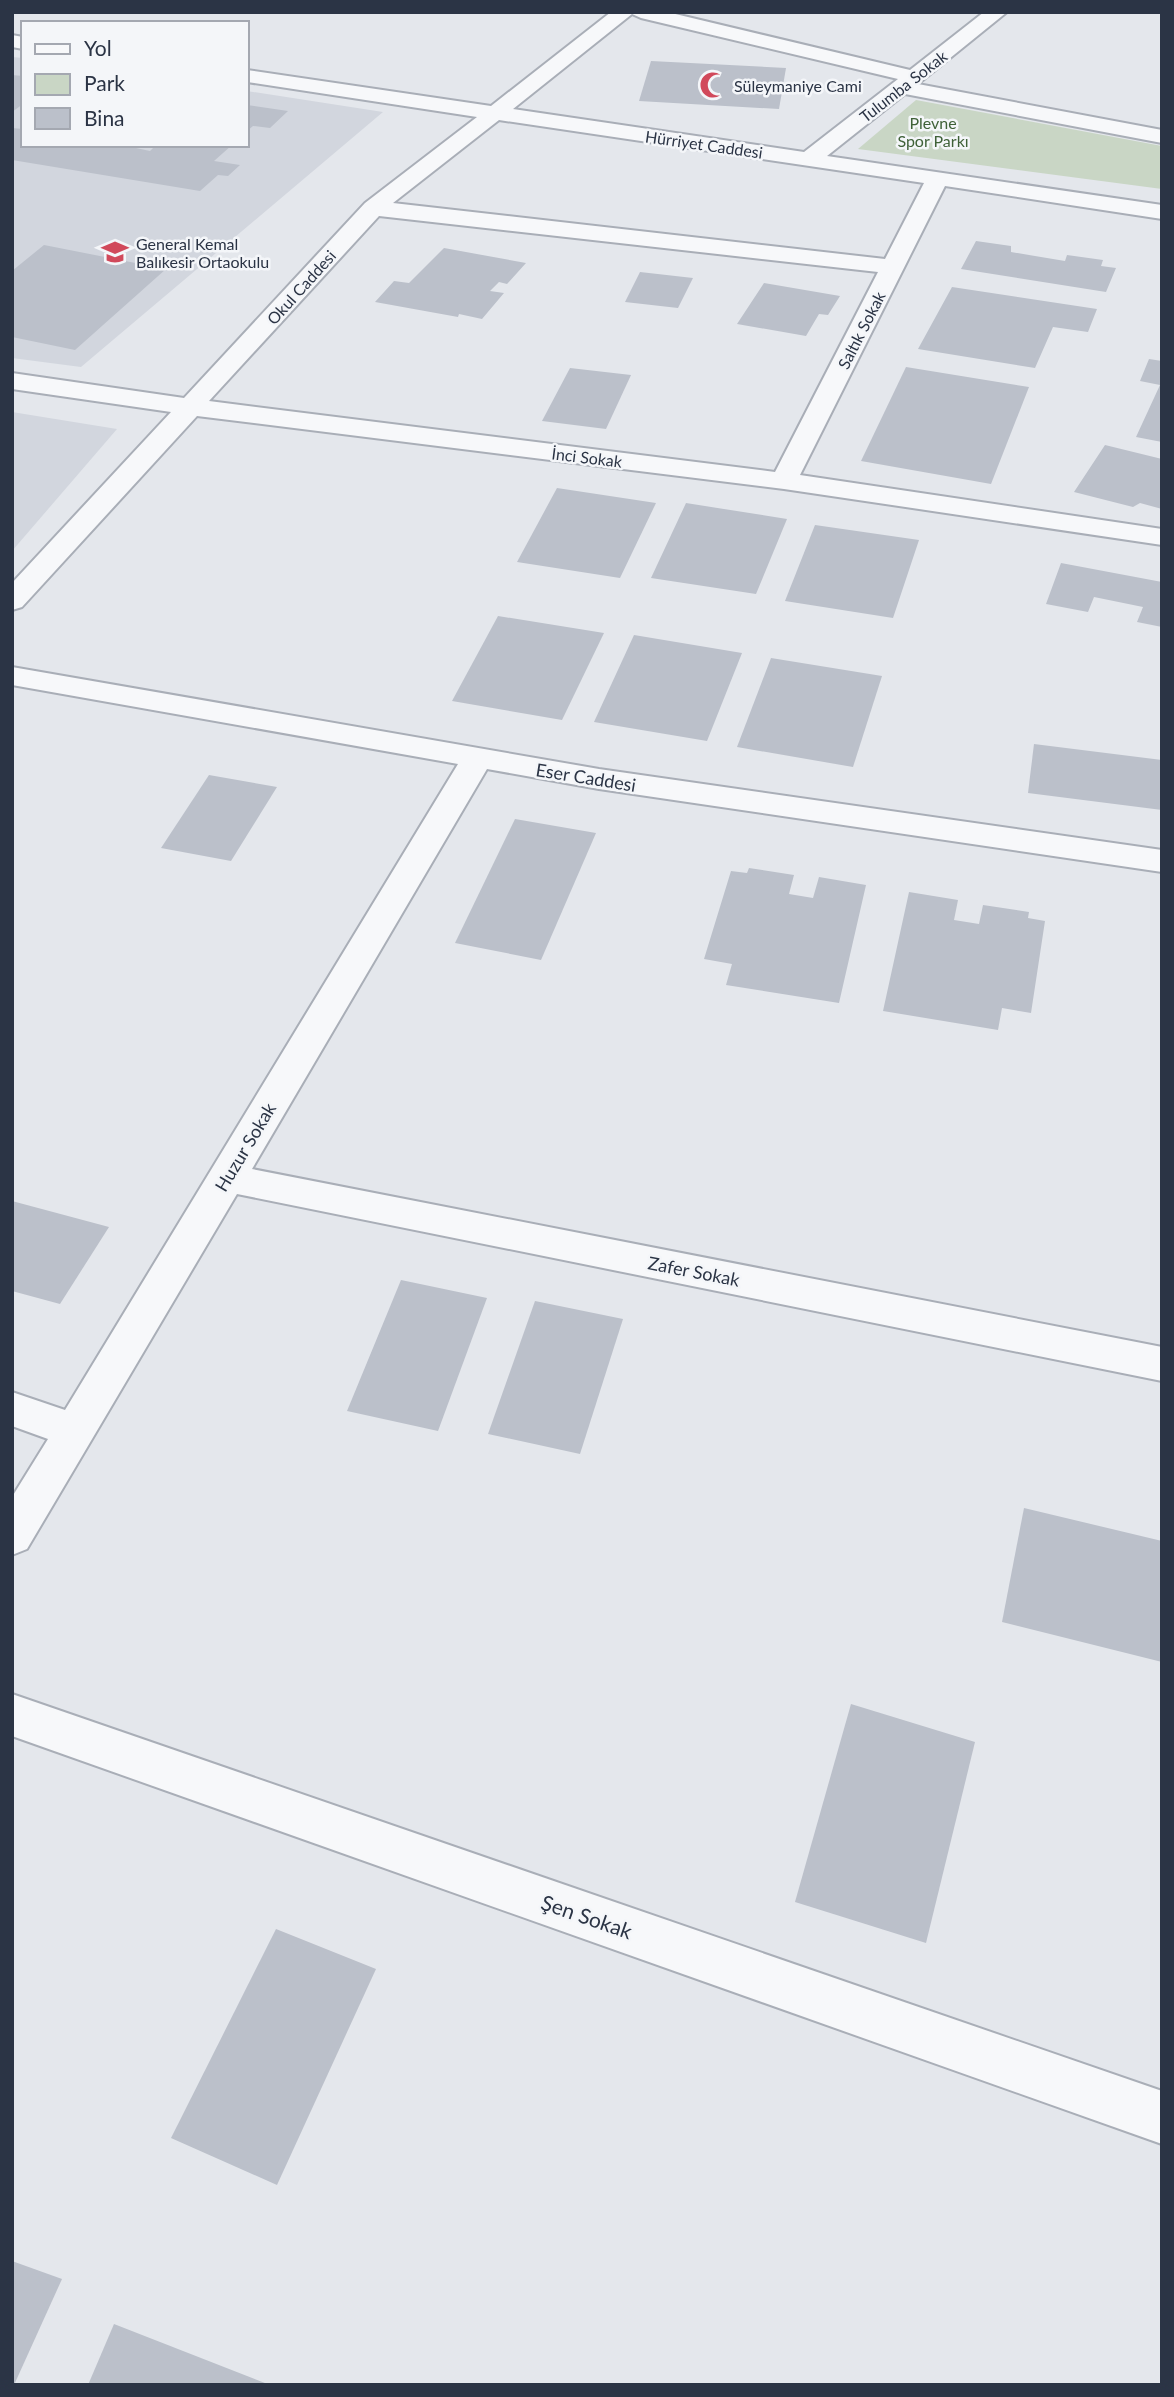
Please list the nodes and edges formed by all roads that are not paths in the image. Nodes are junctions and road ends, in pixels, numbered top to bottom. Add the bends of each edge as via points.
1 (624, 12) edge
2 (641, 12) edge
3 (997, 12) edge
4 (248, 76) edge
5 (907, 82) junction
6 (495, 113) junction
7 (1162, 137) edge
8 (809, 159) junction
9 (938, 178) junction
10 (373, 208) junction
11 (1162, 212) edge
12 (893, 267) junction
13 (12, 381) edge
14 (191, 407) junction
15 (784, 481) junction
16 (1162, 537) edge
17 (12, 601) edge
18 (12, 676) edge
19 (477, 759) junction
20 (1162, 861) edge
21 (227, 1178) junction
22 (1162, 1364) edge
23 (12, 1409) edge
24 (76, 1431) junction
25 (12, 1536) edge
26 (12, 1714) edge
27 (1162, 2118) edge

1 - 6 street, Okul Caddesi
2 - 5 street
3 - 5 street, Tulumba Sokak
4 - 6 street, Hürriyet Caddesi
5 - 7 street
5 - 8 street, Tulumba Sokak
6 - 8 street, Hürriyet Caddesi
6 - 10 street, Okul Caddesi
8 - 9 street, Hürriyet Caddesi
9 - 11 street, Hürriyet Caddesi
9 - 12 street, Saltık Sokak
10 - 12 street
10 - 14 street, Okul Caddesi
12 - 15 street, Saltık Sokak
13 - 14 street, İnci Sokak
14 - 15 street, İnci Sokak
14 - 17 street, Okul Caddesi
15 - 16 street, İnci Sokak
18 - 19 street, Eser Caddesi
19 - 20 street, Eser Caddesi
19 - 21 street, Huzur Sokak
21 - 22 street, Zafer Sokak
21 - 24 street, Huzur Sokak
23 - 24 street
24 - 25 street, Huzur Sokak
26 - 27 street, Şen Sokak

